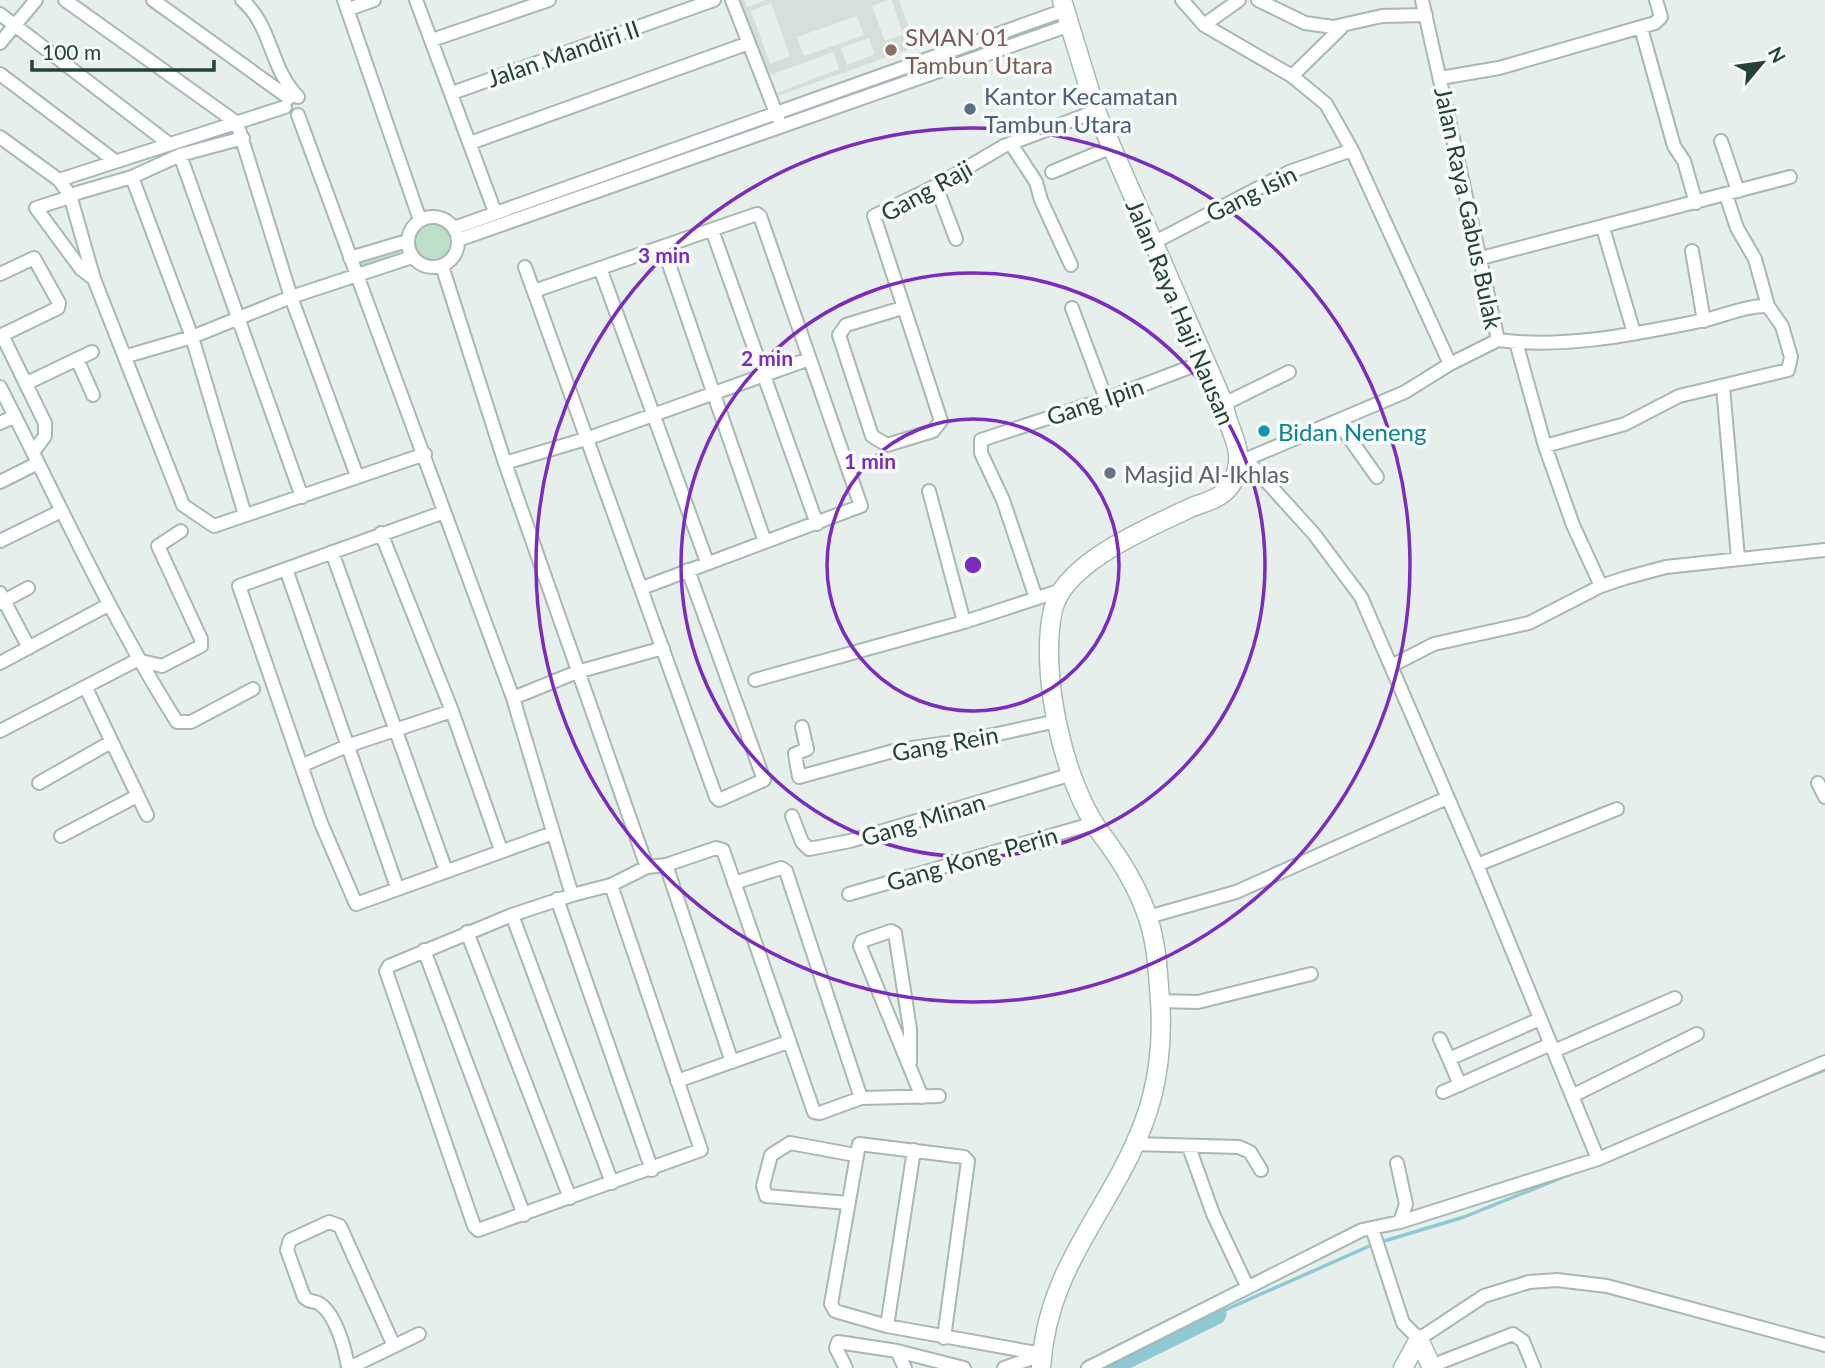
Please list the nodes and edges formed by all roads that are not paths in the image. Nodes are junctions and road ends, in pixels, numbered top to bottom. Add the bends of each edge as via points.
1 (36, 0) edge
2 (65, 0) edge
3 (153, 0) edge
4 (242, 0) edge
5 (374, 0) edge
6 (416, 0) edge
7 (549, 0) edge
8 (714, 0) edge
9 (732, 0) edge
10 (1182, 0) edge
11 (1239, 0) edge
12 (1258, 0) edge
13 (1422, 0) edge
14 (1656, 0) edge
15 (346, 4) edge
16 (1066, 11) edge
17 (0, 13) edge
18 (1426, 15) junction
19 (1205, 25) junction
20 (15, 26) junction
21 (1341, 28) junction
22 (1641, 28) junction
23 (988, 35) junction
24 (432, 40) junction
25 (0, 43) edge
26 (749, 43) junction
27 (993, 49) junction
28 (0, 74) edge
29 (1292, 76) junction
30 (1440, 78) junction
31 (452, 93) junction
32 (291, 101) junction
33 (776, 111) junction
34 (1096, 111) junction
35 (237, 123) junction
36 (781, 124) junction
37 (0, 137) edge
38 (243, 138) junction
39 (1721, 141) dead end
40 (168, 143) junction
41 (470, 143) junction
42 (1011, 144) junction
43 (1112, 147) junction
44 (1352, 150) junction
45 (180, 155) junction
46 (114, 161) junction
47 (626, 172) junction
48 (1052, 172) dead end
49 (132, 177) junction
50 (1790, 177) dead end
51 (59, 180) junction
52 (936, 186) junction
53 (1732, 193) junction
54 (70, 196) junction
55 (1696, 203) junction
56 (495, 212) junction
57 (420, 220) junction
58 (1604, 228) junction
59 (712, 230) junction
60 (456, 234) junction
61 (956, 239) dead end
62 (407, 241) junction
63 (1153, 243) junction
64 (663, 247) junction
65 (1692, 251) dead end
66 (412, 257) junction
67 (349, 258) junction
68 (1480, 258) junction
69 (1071, 265) dead end
70 (442, 266) junction
71 (525, 267) dead end
72 (600, 268) junction
73 (0, 274) edge
74 (356, 277) junction
75 (94, 279) junction
76 (534, 291) junction
77 (291, 297) junction
78 (1768, 306) junction
79 (902, 308) junction
80 (1072, 308) dead end
81 (239, 317) junction
82 (1704, 320) junction
83 (1633, 333) junction
84 (1, 336) edge
85 (192, 337) junction
86 (1498, 340) junction
87 (1516, 342) junction
88 (92, 352) dead end
89 (127, 356) junction
90 (77, 359) junction
91 (810, 359) junction
92 (1206, 361) junction
93 (1450, 364) junction
94 (1289, 372) dead end
95 (764, 375) junction
96 (27, 383) junction
97 (0, 387) edge
98 (1723, 387) junction
99 (714, 393) junction
100 (93, 394) dead end
101 (1106, 399) junction
102 (1224, 404) junction
103 (651, 415) junction
104 (15, 416) junction
105 (0, 422) edge
106 (1338, 422) junction
107 (589, 438) junction
108 (1545, 446) junction
109 (425, 454) junction
110 (36, 458) junction
111 (1243, 461) junction
112 (505, 463) junction
113 (357, 476) junction
114 (1377, 477) dead end
115 (0, 482) edge
116 (929, 491) dead end
117 (302, 497) junction
118 (61, 511) junction
119 (444, 512) junction
120 (245, 515) junction
121 (817, 524) junction
122 (181, 531) dead end
123 (381, 533) junction
124 (0, 541) edge
125 (765, 542) junction
126 (1825, 550) edge
127 (332, 552) junction
128 (1738, 558) junction
129 (707, 562) junction
130 (286, 569) junction
131 (688, 570) junction
132 (1601, 586) junction
133 (28, 587) dead end
134 (642, 588) junction
135 (1062, 590) junction
136 (1037, 598) junction
137 (1, 599) edge
138 (108, 605) junction
139 (964, 622) junction
140 (29, 648) junction
141 (663, 648) junction
142 (137, 660) junction
143 (0, 663) edge
144 (1391, 666) junction
145 (578, 672) junction
146 (755, 680) dead end
147 (86, 688) junction
148 (253, 689) dead end
149 (513, 698) junction
150 (452, 712) junction
151 (1057, 722) junction
152 (802, 727) dead end
153 (0, 731) edge
154 (397, 731) junction
155 (111, 742) junction
156 (347, 746) junction
157 (303, 765) junction
158 (1072, 775) junction
159 (39, 783) dead end
160 (1818, 783) dead end
161 (136, 796) junction
162 (1825, 797) edge
163 (1447, 798) junction
164 (1617, 809) dead end
165 (147, 815) dead end
166 (792, 816) dead end
167 (1095, 823) junction
168 (553, 833) junction
169 (61, 836) dead end
170 (501, 850) junction
171 (666, 865) junction
172 (1478, 865) junction
173 (646, 867) junction
174 (446, 871) junction
175 (734, 883) junction
176 (611, 885) junction
177 (397, 887) junction
178 (849, 894) dead end
179 (572, 895) junction
180 (558, 899) junction
181 (512, 915) junction
182 (1148, 917) junction
183 (467, 932) junction
184 (424, 950) junction
185 (1311, 974) dead end
186 (1675, 998) dead end
187 (1160, 1001) junction
188 (1541, 1019) junction
189 (1697, 1034) dead end
190 (1440, 1039) dead end
191 (788, 1042) junction
192 (1552, 1048) junction
193 (1449, 1059) junction
194 (732, 1062) junction
195 (910, 1062) junction
196 (1825, 1062) edge
197 (677, 1081) junction
198 (1460, 1084) junction
199 (1443, 1092) dead end
200 (939, 1096) dead end
201 (1572, 1096) junction
202 (922, 1097) junction
203 (861, 1098) junction
204 (1134, 1144) junction
205 (1189, 1147) junction
206 (914, 1150) junction
207 (855, 1155) junction
208 (1598, 1159) junction
209 (1397, 1163) dead end
210 (652, 1170) junction
211 (1261, 1170) dead end
212 (612, 1184) junction
213 (570, 1198) junction
214 (848, 1203) junction
215 (524, 1215) junction
216 (1400, 1222) junction
217 (1372, 1228) junction
218 (1247, 1286) junction
219 (887, 1326) junction
220 (419, 1334) dead end
221 (944, 1338) junction
222 (1419, 1339) junction
223 (1825, 1345) edge
224 (394, 1346) junction
225 (897, 1351) junction
226 (1041, 1361) edge
227 (349, 1367) edge
228 (1432, 1367) edge
229 (846, 1368) edge
230 (905, 1368) edge
231 (964, 1368) edge
232 (1004, 1368) edge
233 (1088, 1368) edge
234 (1403, 1368) edge
235 (1534, 1368) edge

1 - 20 street
2 - 35 street
3 - 32 street
4 - 32 street via 257,13
5 - 15 street
6 - 24 street
7 - 24 street
8 - 31 street, Jalan Mandiri II
9 - 26 street
10 - 19 street
11 - 19 street
12 - 21 street via 1306,23
13 - 18 street, Jalan Raya Gabus Bulak
14 - 22 street via 1660,19
15 - 57 street
16 - 23 street
16 - 27 street
16 - 34 street, Jalan Raya Haji Nausan
17 - 20 street
18 - 21 street via 1375,18
18 - 30 street, Jalan Raya Gabus Bulak
19 - 29 street
20 - 25 street
20 - 40 street
21 - 29 street
22 - 30 street via 1499,68
22 - 55 street via 1675,149 1684,161
23 - 27 street
23 - 33 street
24 - 31 street
26 - 33 street
26 - 41 street
27 - 36 street
28 - 46 street
29 - 44 street via 1326,104
30 - 68 street, Jalan Raya Gabus Bulak
31 - 41 street
32 - 35 street
32 - 67 street via 304,107 298,115
33 - 36 street
33 - 47 street
34 - 42 street, Gang Raji
34 - 43 street, Jalan Raya Haji Nausan
35 - 38 street
35 - 40 street
36 - 47 street
37 - 51 street
38 - 45 street
38 - 77 street
39 - 53 street
40 - 46 street
41 - 56 street
42 - 52 street, Gang Raji
42 - 69 street via 1036,181
43 - 48 street
43 - 63 street, Jalan Raya Haji Nausan
44 - 63 street, Gang Isin via 1289,172
44 - 93 street
45 - 49 street
45 - 81 street
46 - 51 street
47 - 56 street
47 - 60 street
49 - 54 street
49 - 85 street
50 - 53 street
51 - 54 street
52 - 61 street
52 - 79 street, Gang Raji via 875,214 873,221
53 - 55 street
53 - 78 street via 1737,228 1755,259
54 - 75 street
54 - 75 street via 36,208 81,269
55 - 58 street
56 - 60 street
57 - 60 street via 437,217
57 - 62 street
58 - 68 street
58 - 83 street
59 - 64 street
59 - 91 street via 760,215
59 - 95 street
60 - 70 street via 454,256
62 - 66 street
62 - 67 street
63 - 92 street, Jalan Raya Haji Nausan
64 - 72 street
64 - 99 street
65 - 82 street
66 - 70 street via 425,267
66 - 74 street
67 - 74 street
68 - 86 street, Jalan Raya Gabus Bulak
70 - 112 street
71 - 76 street
72 - 76 street
72 - 103 street
73 - 84 street via 34,258 59,303 58,308
74 - 77 street
74 - 109 street
75 - 89 street
76 - 107 street
77 - 81 street
77 - 113 street
78 - 82 street
78 - 98 street via 1782,326 1791,357 1788,370
79 - 79 street via 940,421 933,431 887,445 872,436 839,335 846,325
80 - 101 street
81 - 85 street
81 - 117 street
82 - 83 street
83 - 87 street
84 - 96 street
85 - 89 street
85 - 120 street
86 - 87 street
86 - 93 street, Jalan Raya Gabus Bulak
87 - 108 street
88 - 90 street
89 - 120 street via 183,505 214,526
90 - 96 street
90 - 100 street
91 - 95 street
91 - 121 street via 862,504
92 - 101 street, Gang Ipin
92 - 102 street, Jalan Raya Haji Nausan
93 - 106 street, Jalan Raya Gabus Bulak via 1405,392
94 - 102 street
95 - 99 street
95 - 121 street
96 - 110 street via 45,423
97 - 104 street
98 - 108 street via 1679,396 1625,424
98 - 128 street
99 - 103 street
99 - 125 street
101 - 136 street, Gang Ipin via 980,442
102 - 111 street, Jalan Raya Haji Nausan
103 - 107 street
103 - 129 street
104 - 105 street
104 - 110 street
106 - 111 street, Jalan Raya Gabus Bulak
106 - 114 street
107 - 112 street
107 - 134 street
108 - 132 street
109 - 113 street
109 - 119 street
110 - 115 street
110 - 118 street
111 - 135 street via 1233,482 1219,496 1107,551
111 - 144 street via 1314,534 1362,597
112 - 145 street
113 - 117 street
116 - 139 street
117 - 120 street
118 - 124 street
118 - 138 street
119 - 123 street
119 - 149 street
121 - 125 street
122 - 142 street via 158,546 201,646 162,666
123 - 127 street
123 - 150 street
125 - 129 street
126 - 128 street
127 - 130 street
127 - 154 street
128 - 132 street via 1666,567
129 - 131 street
130 - 156 street
130 - 157 street via 239,586
131 - 134 street
131 - 141 street via 764,783 719,800 716,797
132 - 144 street via 1529,623 1434,644
133 - 137 street
134 - 141 street
135 - 136 street
135 - 151 street via 1052,614 1051,672
136 - 139 street
137 - 140 street
138 - 140 street
138 - 142 street
139 - 146 street
140 - 143 street
141 - 145 street
142 - 147 street
142 - 148 street via 177,722 183,724
144 - 163 street
145 - 149 street
145 - 173 street
147 - 153 street
147 - 155 street
149 - 168 street
150 - 154 street
150 - 170 street
151 - 152 street, Gang Rein via 897,750 799,776 795,754 807,749
151 - 158 street
154 - 156 street
154 - 174 street
155 - 159 street
155 - 161 street
156 - 157 street
156 - 177 street
157 - 177 street via 321,823 356,904
158 - 166 street, Gang Minan via 809,849
158 - 167 street
160 - 162 street
161 - 165 street
161 - 169 street
163 - 172 street
163 - 182 street via 1236,892
164 - 172 street
167 - 178 street, Gang Kong Perin
167 - 182 street via 1134,885
168 - 170 street
168 - 179 street
170 - 174 street
171 - 173 street
171 - 175 street via 720,848
171 - 194 street
172 - 188 street
173 - 176 street
174 - 177 street
175 - 191 street
175 - 203 street via 781,868 786,871
176 - 179 street
176 - 197 street
179 - 180 street
180 - 181 street
180 - 210 street
181 - 183 street
181 - 212 street
182 - 187 street via 1157,954
183 - 184 street
183 - 213 street
184 - 215 street
184 - 215 street via 386,971 474,1226 483,1230
185 - 187 street via 1198,1002
186 - 192 street
187 - 204 street via 1156,1075
188 - 192 street
188 - 193 street
189 - 201 street
190 - 193 street
191 - 194 street
191 - 203 street via 814,1112
192 - 198 street
192 - 201 street
193 - 198 street
194 - 197 street
195 - 195 street via 910,1029 895,933 891,931 862,941 860,946
195 - 202 street
196 - 208 street
197 - 210 street via 701,1150
198 - 199 street
200 - 202 street
201 - 208 street
202 - 203 street
204 - 205 street
204 - 226 street via 1061,1279
205 - 211 street via 1244,1149
205 - 218 street via 1208,1203
206 - 207 street via 860,1143
206 - 219 street
206 - 221 street via 964,1157 969,1164
207 - 214 street
207 - 214 street via 790,1143 771,1155 763,1186 766,1196
208 - 216 street
209 - 216 street via 1406,1204
210 - 212 street
212 - 213 street
213 - 215 street
214 - 219 street via 833,1308
216 - 217 street
217 - 218 street
217 - 222 street via 1403,1323
218 - 233 street
219 - 221 street
220 - 224 street
221 - 226 street
222 - 223 street via 1484,1296 1529,1282 1558,1280 1607,1286
222 - 228 street
222 - 234 street
224 - 227 street
224 - 227 street via 340,1226 329,1222 290,1240 287,1250 304,1297 325,1310
225 - 229 street via 838,1342 836,1348
225 - 230 street
225 - 231 street
226 - 232 street
228 - 235 street via 1513,1334 1523,1340

